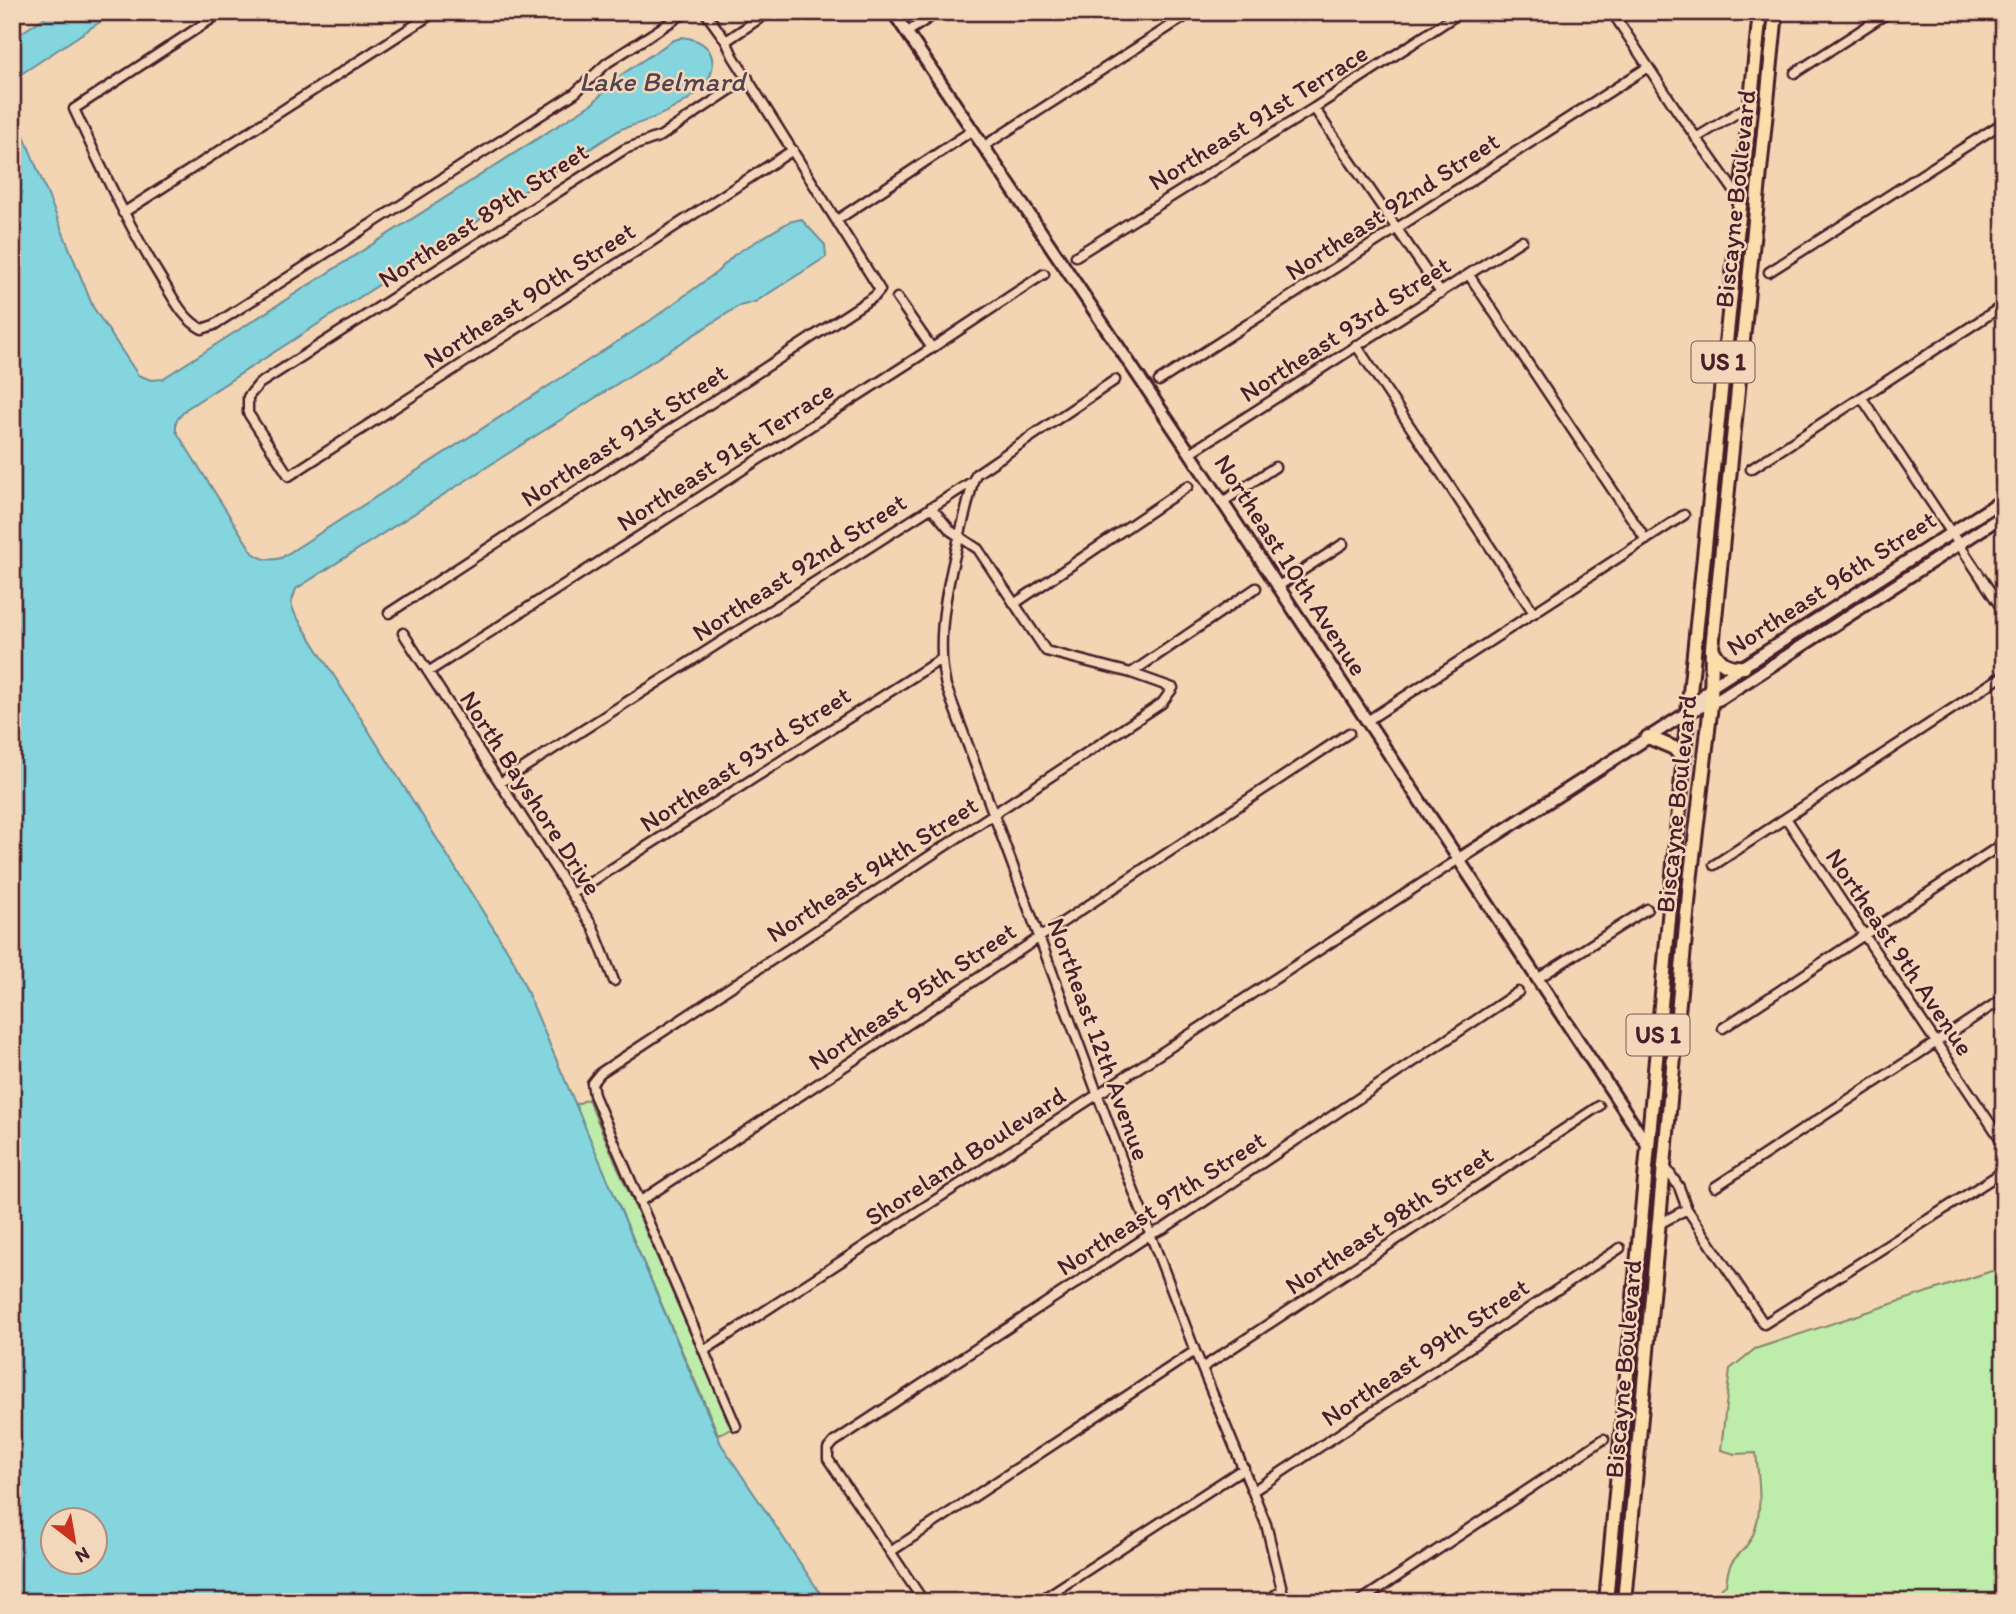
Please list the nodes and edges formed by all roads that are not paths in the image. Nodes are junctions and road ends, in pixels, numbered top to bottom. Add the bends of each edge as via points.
1 (222, 12) edge
2 (435, 12) edge
3 (686, 12) edge
4 (705, 12) edge
5 (769, 12) edge
6 (893, 12) edge
7 (938, 12) edge
8 (1192, 12) edge
9 (1461, 12) edge
10 (1612, 12) edge
11 (1760, 12) edge
12 (1776, 12) edge
13 (1889, 12) edge
14 (906, 33) junction
15 (726, 41) junction
16 (1648, 67) junction
17 (1795, 73) dead end
18 (748, 78) junction
19 (1750, 105) junction
20 (1314, 108) junction
21 (2004, 122) edge
22 (973, 130) junction
23 (1696, 138) junction
24 (984, 146) junction
25 (793, 150) junction
26 (1740, 199) junction
27 (123, 213) junction
28 (837, 219) junction
29 (1396, 228) junction
30 (1755, 228) junction
31 (1522, 240) dead end
32 (1076, 256) dead end
33 (1769, 272) dead end
34 (1044, 274) dead end
35 (1469, 275) junction
36 (1440, 293) junction
37 (897, 298) dead end
38 (2004, 305) edge
39 (1356, 345) junction
40 (932, 348) junction
41 (1723, 365) junction
42 (1115, 380) dead end
43 (1159, 382) dead end
44 (1737, 398) junction
45 (1862, 398) junction
46 (1190, 453) junction
47 (1275, 467) dead end
48 (1751, 469) dead end
49 (289, 476) joint
50 (973, 481) junction
51 (1188, 486) dead end
52 (2004, 499) edge
53 (1221, 503) junction
54 (931, 507) junction
55 (1684, 515) dead end
56 (2004, 515) edge
57 (1950, 533) junction
58 (961, 536) junction
59 (1646, 540) junction
60 (1343, 544) dead end
61 (1958, 545) junction
62 (1256, 587) dead end
63 (1277, 587) junction
64 (1014, 604) junction
65 (2004, 612) edge
66 (389, 613) dead end
67 (1534, 613) junction
68 (403, 634) dead end
69 (1712, 648) junction
70 (941, 659) junction
71 (1744, 667) junction
72 (428, 673) junction
73 (1131, 673) junction
74 (2004, 675) edge
75 (1712, 687) junction
76 (1711, 705) junction
77 (1688, 712) junction
78 (1367, 720) junction
79 (1349, 733) dead end
80 (1648, 737) junction
81 (1684, 759) junction
82 (500, 783) junction
83 (992, 816) junction
84 (1786, 818) junction
85 (2004, 843) edge
86 (1459, 859) junction
87 (1714, 864) dead end
88 (572, 894) junction
89 (1647, 909) dead end
90 (1863, 934) junction
91 (1039, 937) junction
92 (1537, 979) junction
93 (614, 981) dead end
94 (1518, 992) dead end
95 (2004, 998) edge
96 (1723, 1028) dead end
97 (1936, 1044) junction
98 (1098, 1095) junction
99 (1599, 1106) dead end
100 (2004, 1144) edge
101 (1648, 1146) junction
102 (1664, 1165) junction
103 (2004, 1171) edge
104 (1715, 1187) dead end
105 (639, 1202) junction
106 (1687, 1209) junction
107 (1659, 1224) junction
108 (1151, 1234) junction
109 (1620, 1248) dead end
110 (705, 1350) junction
111 (1195, 1351) junction
112 (1202, 1368) junction
113 (736, 1426) dead end
114 (1604, 1439) dead end
115 (1618, 1462) junction
116 (1637, 1463) junction
117 (1244, 1468) junction
118 (1254, 1491) junction
119 (890, 1552) junction
120 (1283, 1590) junction
121 (924, 1602) edge
122 (1038, 1602) edge
123 (1265, 1602) edge
124 (1285, 1602) edge
125 (1359, 1602) edge
126 (1606, 1602) edge
127 (1624, 1602) edge

1 - 27 street via 74,108
2 - 27 street
3 - 27 street, Northeast 89th Street via 607,63 575,93 202,330 190,323 178,306
4 - 15 street
5 - 15 street
6 - 14 street, Northeast 10th Avenue
7 - 14 street
8 - 24 street
9 - 20 street, Northeast 91st Terrace
10 - 16 street
11 - 19 main road, Biscayne Boulevard / US 1
12 - 30 main road, Biscayne Boulevard / US 1
13 - 17 street
14 - 22 street, Northeast 10th Avenue
15 - 18 street
16 - 23 street
16 - 29 street, Northeast 92nd Street
18 - 25 street
18 - 49 street, Northeast 89th Street via 661,136 625,149 259,384 247,397 248,413
19 - 23 street
19 - 26 main road, Biscayne Boulevard / US 1
20 - 29 street
20 - 32 street, Northeast 91st Terrace
21 - 33 street
22 - 24 street, Northeast 10th Avenue
22 - 28 street
23 - 26 street
24 - 46 street, Northeast 10th Avenue
25 - 28 street
25 - 49 street, Northeast 90th Street
26 - 30 main road
26 - 41 main road, Biscayne Boulevard / US 1
28 - 66 street, Northeast 91st Street via 880,290 875,296
29 - 36 street
29 - 43 street, Northeast 92nd Street
30 - 44 main road, Biscayne Boulevard / US 1
31 - 35 street, Northeast 93rd Street
34 - 40 street, Northeast 91st Terrace
35 - 36 street, Northeast 93rd Street
35 - 59 street
36 - 39 street, Northeast 93rd Street
37 - 40 street
38 - 45 street
39 - 46 street, Northeast 93rd Street
39 - 67 street
40 - 72 street, Northeast 91st Terrace
41 - 44 main road
41 - 77 main road, Biscayne Boulevard / US 1
42 - 50 street, Northeast 92nd Street via 976,474
44 - 69 main road, Biscayne Boulevard / US 1
45 - 48 street
45 - 57 street
46 - 53 street, Northeast 10th Avenue
47 - 53 street
50 - 54 street, Northeast 92nd Street
50 - 58 street, Northeast 12th Avenue
51 - 64 street
52 - 57 street, Northeast 96th Street
53 - 63 street, Northeast 10th Avenue
54 - 58 street
54 - 82 street, Northeast 92nd Street
55 - 59 street
56 - 61 street, Northeast 96th Street
57 - 61 street
57 - 71 street, Northeast 96th Street
58 - 64 street via 978,549
58 - 70 street, Northeast 12th Avenue via 942,621
59 - 67 street
60 - 63 street
61 - 65 street
61 - 76 street, Northeast 96th Street
62 - 73 street
63 - 78 street, Northeast 10th Avenue
64 - 73 street via 1046,651
67 - 78 street
68 - 72 street, North Bayshore Drive
69 - 71 main road via 1721,662
69 - 75 main road, Biscayne Boulevard / US 1
70 - 83 street, Northeast 12th Avenue via 954,712
70 - 88 street, Northeast 93rd Street
71 - 75 street, Northeast 96th Street
72 - 82 street, North Bayshore Drive
73 - 83 street, Northeast 94th Street via 1173,688 1154,708
74 - 84 street
75 - 76 main road, Biscayne Boulevard / US 1
75 - 77 street, Northeast 96th Street
76 - 77 street, Northeast 96th Street
76 - 102 main road, Biscayne Boulevard / US 1
77 - 80 street, Northeast 96th Street
77 - 81 main road, Biscayne Boulevard / US 1
78 - 86 street, Northeast 10th Avenue
79 - 91 street, Northeast 95th Street
80 - 81 main road via 1674,748
80 - 86 street, Northeast 96th Street
81 - 101 main road, Biscayne Boulevard / US 1
82 - 88 street, North Bayshore Drive
83 - 91 street, Northeast 12th Avenue
83 - 105 street, Northeast 94th Street via 600,1073 592,1083 594,1095
84 - 87 street
84 - 90 street, Northeast 9th Avenue
85 - 90 street
86 - 92 street, Northeast 10th Avenue
86 - 98 street, Shoreland Boulevard
88 - 93 street, North Bayshore Drive via 593,926
89 - 92 street
90 - 96 street
90 - 97 street, Northeast 9th Avenue
91 - 98 street, Northeast 12th Avenue
91 - 105 street, Northeast 95th Street
92 - 101 street, Northeast 10th Avenue
94 - 108 street, Northeast 97th Street
95 - 97 street
97 - 100 street, Northeast 9th Avenue
97 - 104 street
98 - 108 street, Northeast 12th Avenue
98 - 110 street, Shoreland Boulevard
99 - 112 street, Northeast 98th Street
101 - 115 main road, Biscayne Boulevard / US 1
102 - 106 street
102 - 107 main road, Biscayne Boulevard / US 1
103 - 106 street via 1765,1324
105 - 110 street
106 - 107 street
107 - 116 main road, Biscayne Boulevard / US 1
108 - 111 street, Northeast 12th Avenue
108 - 119 street, Northeast 97th Street via 834,1441 828,1459
109 - 118 street, Northeast 99th Street
110 - 113 street
111 - 112 street, Northeast 12th Avenue
111 - 119 street
112 - 117 street, Northeast 12th Avenue
114 - 125 street
115 - 116 main road
115 - 126 main road, Biscayne Boulevard / US 1
116 - 127 main road, Biscayne Boulevard / US 1
117 - 118 street, Northeast 12th Avenue
117 - 122 street
118 - 120 street, Northeast 12th Avenue
119 - 121 street
120 - 123 street
120 - 124 street, Northeast 12th Avenue

